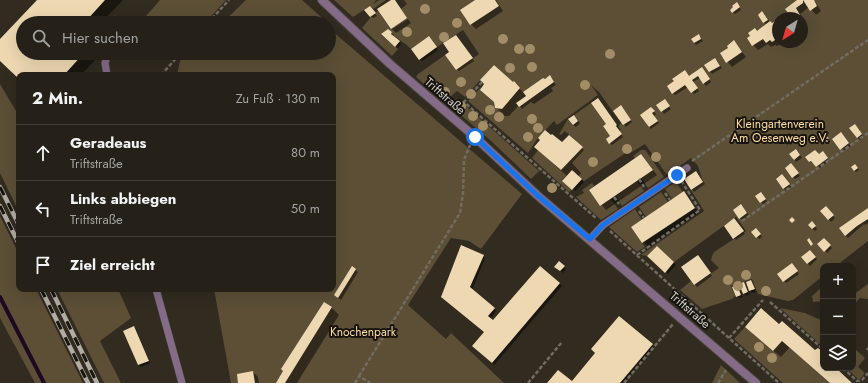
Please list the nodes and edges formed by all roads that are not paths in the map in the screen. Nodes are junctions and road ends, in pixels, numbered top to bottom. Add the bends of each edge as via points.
1 (322, 0) edge
2 (106, 60) edge
3 (106, 72) edge
4 (686, 168) road end
5 (590, 239) junction
6 (157, 292) edge
7 (182, 383) edge
8 (756, 383) edge

1 - 5 street, Triftstraße via 390,64
2 - 3 lane
4 - 5 lane via 603,225
5 - 8 street, Triftstraße
6 - 7 lane

